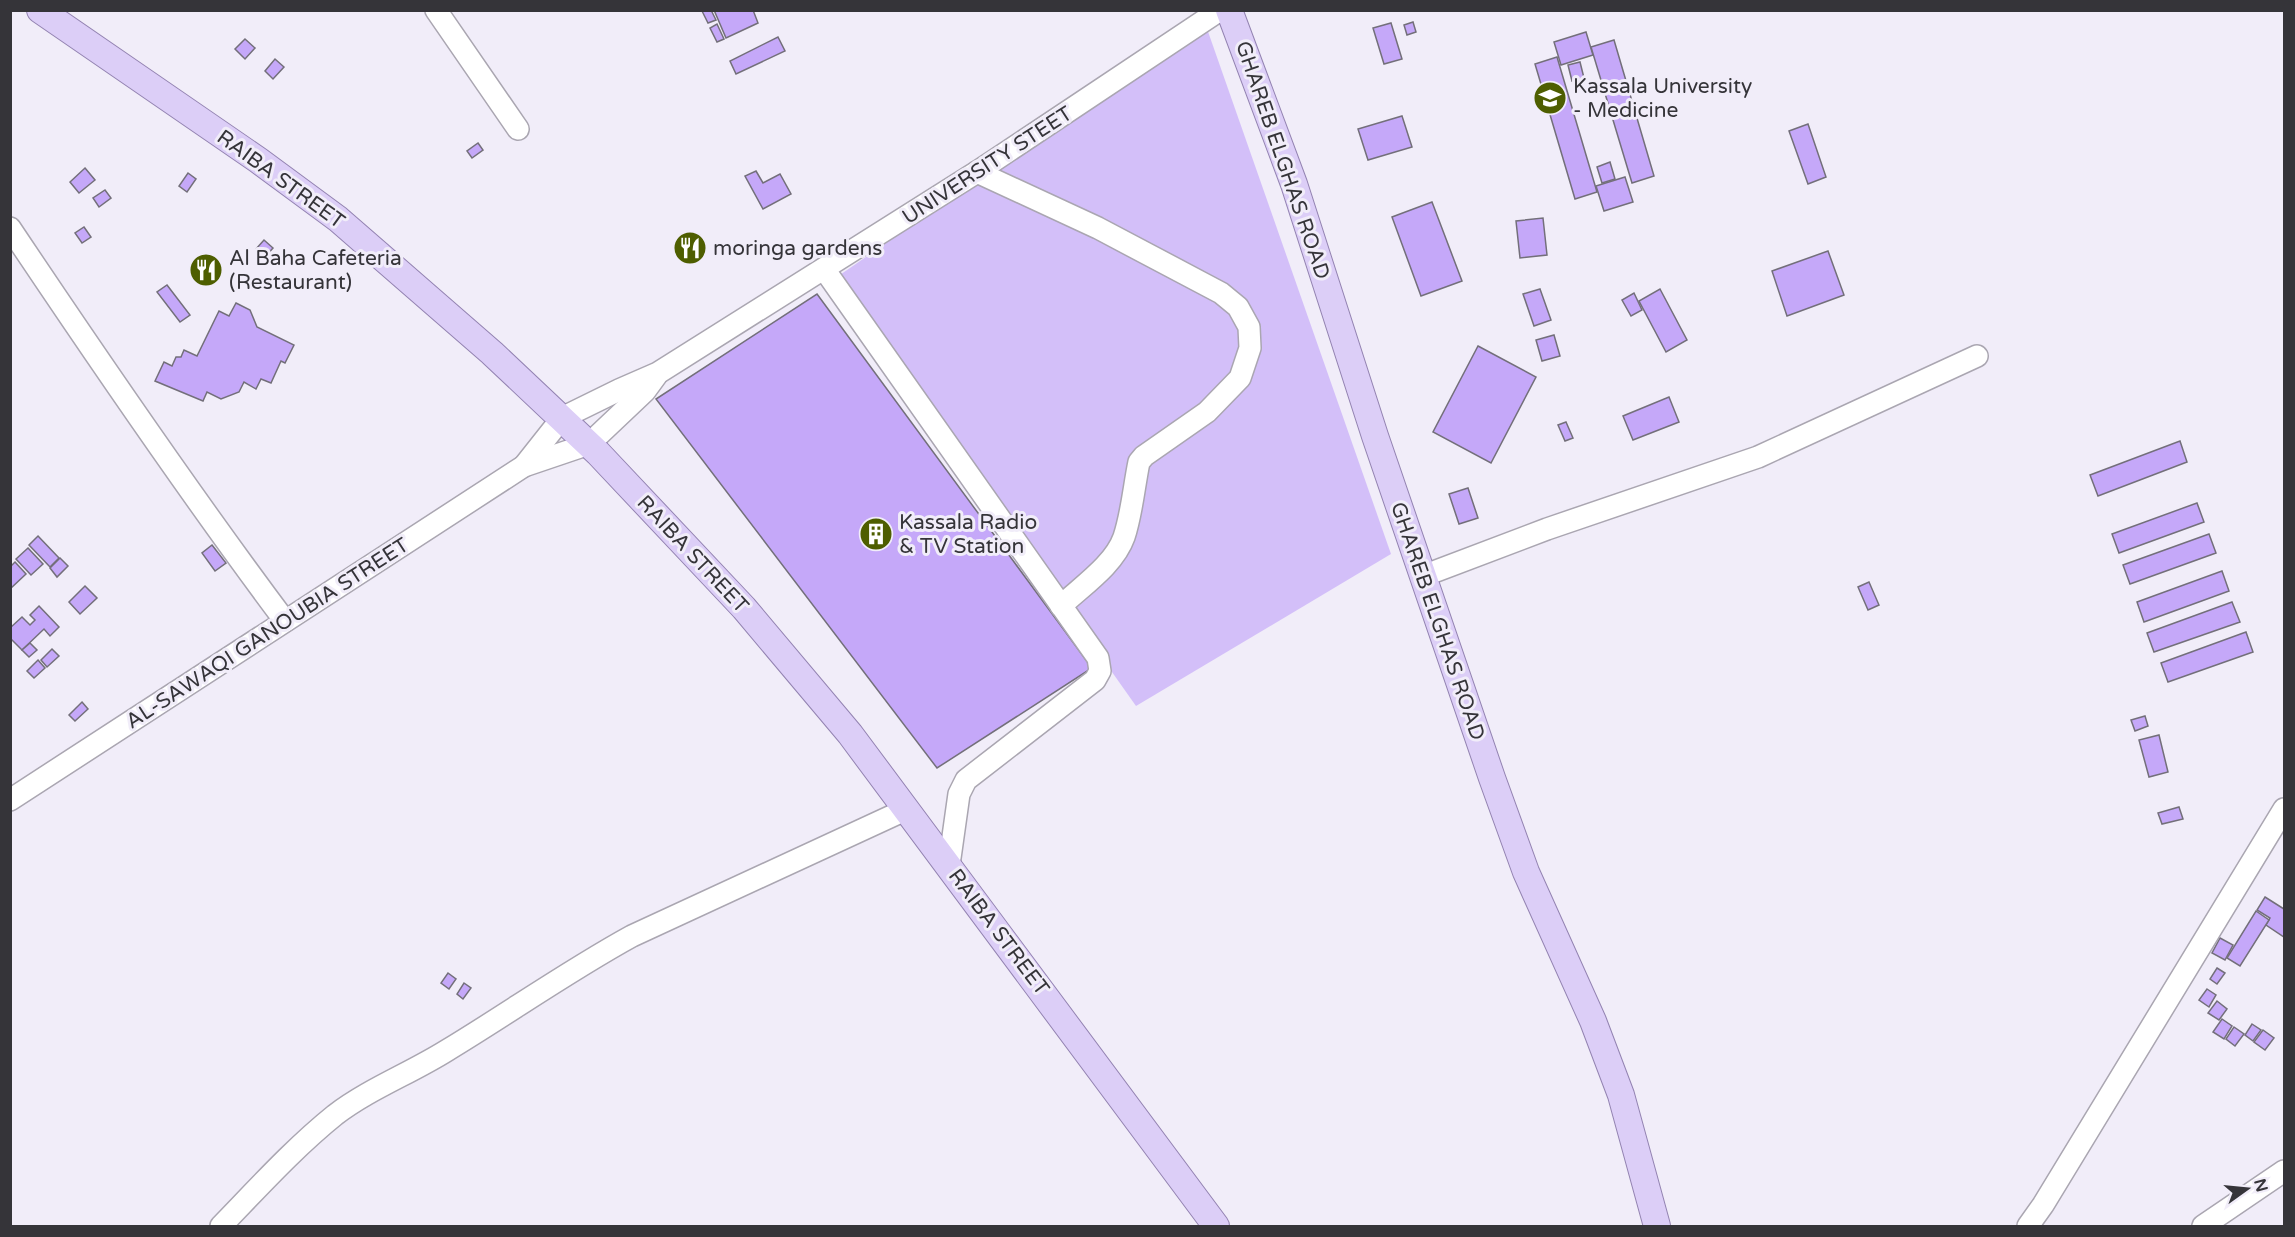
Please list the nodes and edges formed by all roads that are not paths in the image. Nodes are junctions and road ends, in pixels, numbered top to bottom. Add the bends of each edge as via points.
1 (40, 10) edge
2 (436, 10) edge
3 (1220, 10) edge
4 (1229, 10) edge
5 (518, 129) dead end
6 (977, 172) junction
7 (10, 228) edge
8 (824, 269) junction
9 (1977, 356) dead end
10 (658, 373) junction
11 (562, 418) junction
12 (589, 444) junction
13 (524, 466) junction
14 (1423, 576) junction
15 (1061, 606) junction
16 (285, 621) junction
17 (10, 800) edge
18 (907, 808) junction
19 (2284, 809) edge
20 (949, 865) junction
21 (2284, 1171) edge
22 (220, 1227) edge
23 (1216, 1227) edge
24 (1658, 1227) edge
25 (2028, 1227) edge
26 (2203, 1227) edge

1 - 11 main road, RAIBA STREET via 338,219
2 - 5 street
3 - 6 street, UNIVERSITY STEET
4 - 14 main road, GHAREB ELGHAS ROAD via 1294,184
6 - 8 street, UNIVERSITY STEET
6 - 15 street via 1098,228 1221,293 1238,307 1250,327 1250,348 1240,378 1207,412 1139,462 1125,536 1117,552
7 - 16 street via 116,386
8 - 10 street, UNIVERSITY STEET
8 - 15 street
9 - 14 street via 1758,457
10 - 11 street, UNIVERSITY STEET
10 - 12 street via 645,391
11 - 12 main road, RAIBA STREET
11 - 13 street, AL-SAWAQI GANOUBIA STREET
12 - 13 street, AL-SAWAQI GANOUBIA STREET
12 - 18 main road, RAIBA STREET via 777,647
13 - 16 street, AL-SAWAQI GANOUBIA STREET
14 - 24 main road, GHAREB ELGHAS ROAD via 1526,872 1574,977 1621,1095
15 - 20 street via 1098,658 1100,670 1095,680 966,780 959,794
16 - 17 street, AL-SAWAQI GANOUBIA STREET
18 - 20 main road, RAIBA STREET
18 - 22 street via 632,936 438,1056 356,1101 274,1171
19 - 25 street
20 - 23 main road, RAIBA STREET
21 - 26 street

